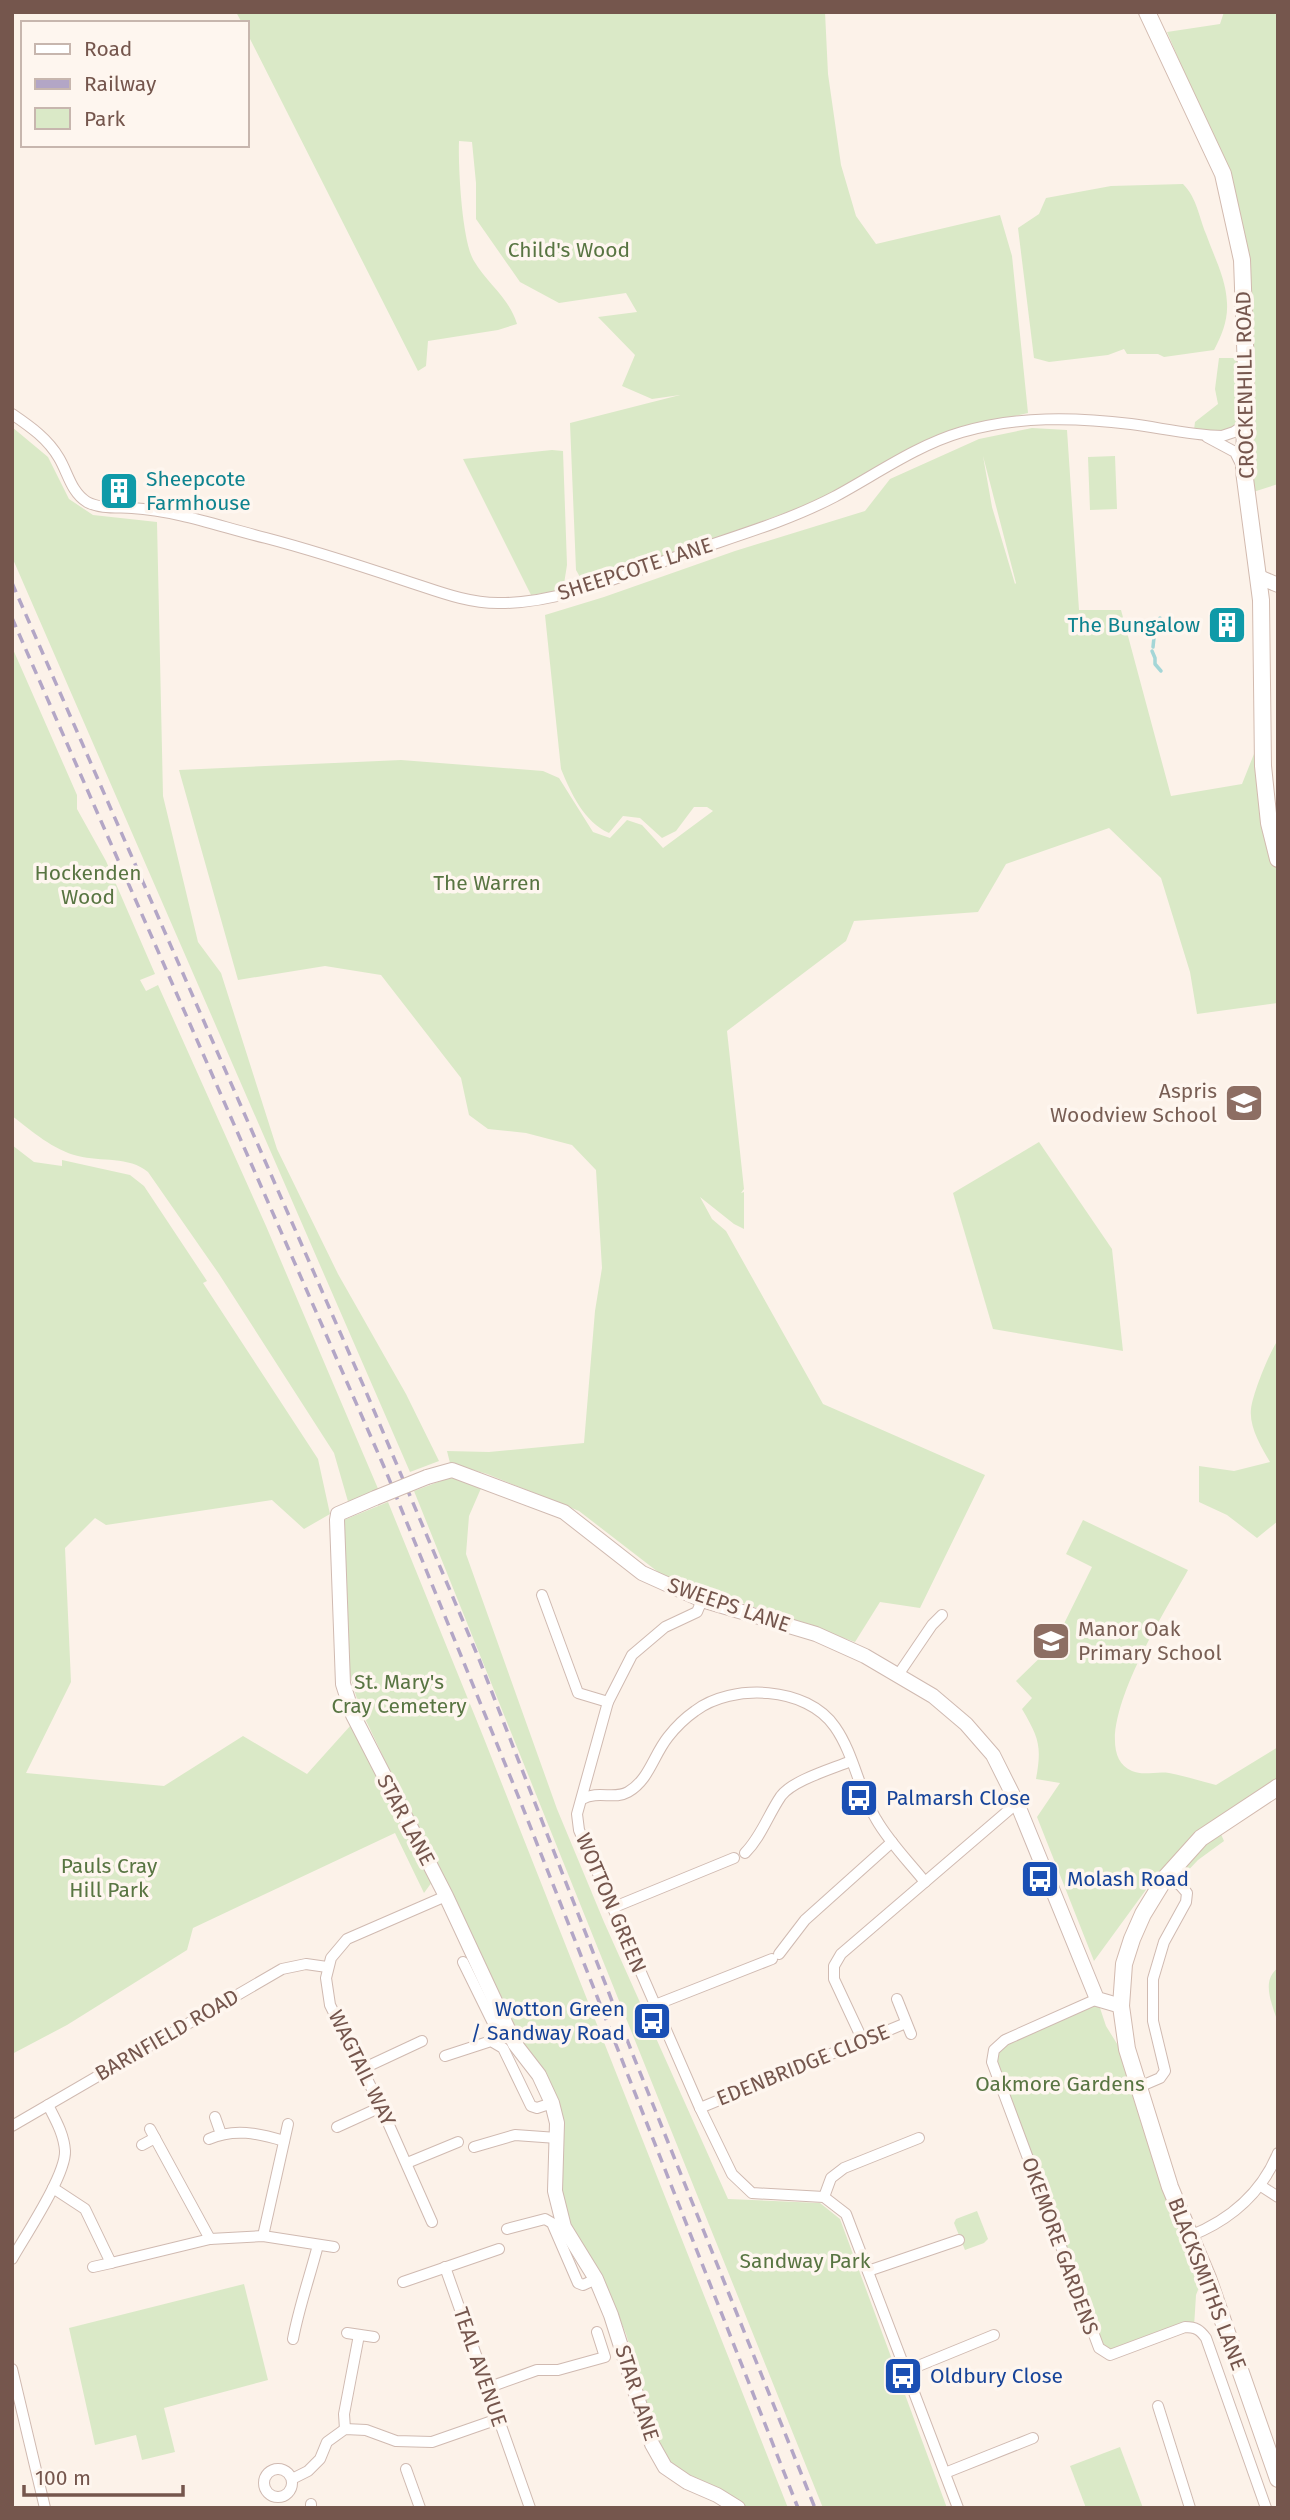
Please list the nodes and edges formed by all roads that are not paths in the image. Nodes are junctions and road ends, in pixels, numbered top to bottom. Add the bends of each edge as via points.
1 (1147, 12) edge
2 (12, 414) edge
3 (1246, 424) junction
4 (1205, 435) junction
5 (1244, 471) junction
6 (1259, 577) junction
7 (1278, 585) edge
8 (1278, 593) edge
9 (1261, 600) junction
10 (1278, 859) edge
11 (338, 1514) joint
12 (542, 1595) dead end
13 (702, 1600) junction
14 (942, 1615) dead end
15 (898, 1675) junction
16 (608, 1702) junction
17 (851, 1761) junction
18 (1276, 1792) edge
19 (582, 1799) junction
20 (1017, 1803) junction
21 (892, 1842) junction
22 (1165, 1878) junction
23 (925, 1882) junction
24 (446, 1896) junction
25 (612, 1908) junction
26 (463, 1962) dead end
27 (327, 1966) junction
28 (897, 1999) dead end
29 (1097, 1999) junction
30 (655, 2005) junction
31 (1121, 2006) junction
32 (422, 2040) dead end
33 (863, 2041) junction
34 (498, 2043) junction
35 (445, 2056) dead end
36 (362, 2070) junction
37 (1139, 2087) junction
38 (552, 2103) junction
39 (48, 2105) junction
40 (381, 2107) junction
41 (700, 2108) junction
42 (215, 2117) dead end
43 (288, 2124) dead end
44 (12, 2126) edge
45 (337, 2127) dead end
46 (221, 2133) junction
47 (919, 2137) dead end
48 (557, 2138) junction
49 (208, 2139) dead end
50 (284, 2141) junction
51 (458, 2142) dead end
52 (142, 2145) dead end
53 (474, 2147) dead end
54 (1278, 2153) edge
55 (407, 2163) junction
56 (1261, 2186) junction
57 (53, 2188) junction
58 (824, 2197) junction
59 (1278, 2197) edge
60 (432, 2222) dead end
61 (507, 2229) dead end
62 (263, 2236) junction
63 (1190, 2236) junction
64 (210, 2239) junction
65 (959, 2241) dead end
66 (318, 2245) junction
67 (334, 2247) dead end
68 (499, 2249) dead end
69 (12, 2259) edge
70 (111, 2263) junction
71 (93, 2267) dead end
72 (445, 2267) junction
73 (867, 2271) junction
74 (596, 2279) junction
75 (403, 2282) dead end
76 (597, 2332) dead end
77 (347, 2333) dead end
78 (359, 2335) junction
79 (994, 2335) dead end
80 (374, 2337) dead end
81 (293, 2339) dead end
82 (12, 2369) edge
83 (906, 2371) junction
84 (487, 2388) junction
85 (498, 2419) junction
86 (1147, 2420) dead end
87 (345, 2429) junction
88 (1033, 2438) dead end
89 (406, 2469) dead end
90 (945, 2473) junction
91 (292, 2479) dead end
92 (1278, 2479) edge
93 (46, 2508) edge
94 (420, 2508) edge
95 (530, 2508) edge
96 (738, 2508) edge
97 (958, 2508) edge
98 (1190, 2508) edge
99 (1266, 2508) edge

1 - 3 main road, CROCKENHILL ROAD via 1223,174 1242,260
2 - 4 street, SHEEPCOTE LANE via 42,435 61,460 69,481 87,501 99,506 197,518 451,596 503,603 591,586 800,513 959,433 1019,420 1053,419
3 - 4 street, SHEEPCOTE LANE via 1222,436
3 - 5 main road, CROCKENHILL ROAD
4 - 5 street, SHEEPCOTE LANE via 1236,452
5 - 6 main road, CROCKENHILL ROAD
6 - 7 street
6 - 9 main road, CROCKENHILL ROAD
8 - 9 street
9 - 10 main road, CROCKENHILL ROAD via 1263,766
11 - 13 street, SWEEPS LANE, bridge via 452,1469 564,1512 642,1573
11 - 24 street, STAR LANE via 342,1684 358,1727
12 - 16 street via 578,1693
13 - 15 street, SWEEPS LANE via 816,1634
13 - 16 street, WOTTON GREEN via 697,1612 665,1627 632,1655
14 - 15 street
15 - 20 street, SWEEPS LANE via 966,1724 993,1755
16 - 19 street, WOTTON GREEN
17 - 19 street via 835,1727 809,1705 770,1694 735,1694 688,1717 668,1737 640,1783 625,1794 591,1794
17 - 21 street via 876,1820
17 - 25 street via 791,1787 752,1846 740,1855
18 - 22 main road via 1201,1838
19 - 25 street, WOTTON GREEN via 579,1830
20 - 23 street
20 - 29 street, SWEEPS LANE
21 - 23 street
21 - 30 street via 805,1920 776,1956
22 - 31 main road via 1132,1939 1124,1964
22 - 37 street via 1187,1893 1153,1979 1153,2021 1165,2071
23 - 33 street via 841,1954 834,1966 834,1979
24 - 27 street via 353,1935 338,1947
24 - 38 street, STAR LANE via 515,2044 539,2075
25 - 30 street, WOTTON GREEN
26 - 34 street
27 - 36 street, WAGTAIL WAY via 330,2005
27 - 39 street, BARNFIELD ROAD via 282,1969
28 - 33 street, EDENBRIDGE CLOSE via 909,2028
29 - 31 street
29 - 99 street, OKEMORE GARDENS via 1004,2040 992,2062 1098,2348 1110,2355 1185,2328 1201,2331
30 - 41 street, WOTTON GREEN
31 - 37 main road
32 - 36 street
33 - 41 street, EDENBRIDGE CLOSE
34 - 35 street via 491,2041
34 - 38 street via 531,2106
36 - 40 street, WAGTAIL WAY
37 - 63 main road, BLACKSMITHS LANE
38 - 48 street, STAR LANE
39 - 44 street, BARNFIELD ROAD
39 - 57 street via 65,2153
40 - 45 street
40 - 55 street, WAGTAIL WAY
41 - 58 street, WOTTON GREEN via 732,2174 752,2193
42 - 46 street
43 - 50 street
46 - 49 street
46 - 50 street via 253,2132
47 - 58 street via 844,2168 831,2178
48 - 53 street via 515,2135
48 - 74 street, STAR LANE via 555,2192 564,2227
50 - 62 street
51 - 55 street
52 - 64 street via 152,2134
54 - 56 street
55 - 60 street, WAGTAIL WAY
56 - 59 street
56 - 63 street via 1242,2206
57 - 69 street
57 - 70 street via 85,2209
58 - 73 street via 846,2214
61 - 74 street via 545,2219 552,2222 578,2283
62 - 64 street
62 - 66 street
63 - 92 main road, BLACKSMITHS LANE
64 - 70 street
65 - 73 street
66 - 67 street
66 - 81 street
68 - 72 street
70 - 71 street
72 - 75 street
72 - 84 street, TEAL AVENUE
73 - 83 street
74 - 96 street, STAR LANE via 652,2444 665,2467
76 - 84 street via 605,2357 558,2370 537,2370
77 - 78 street
78 - 80 street
78 - 87 street
79 - 83 street
82 - 93 street
83 - 90 street
84 - 85 street, TEAL AVENUE
85 - 87 street via 432,2442 397,2441 366,2430
85 - 95 street, TEAL AVENUE
86 - 98 street via 1159,2411
87 - 91 street via 327,2442 308,2472
88 - 90 street
89 - 94 street
90 - 97 street

